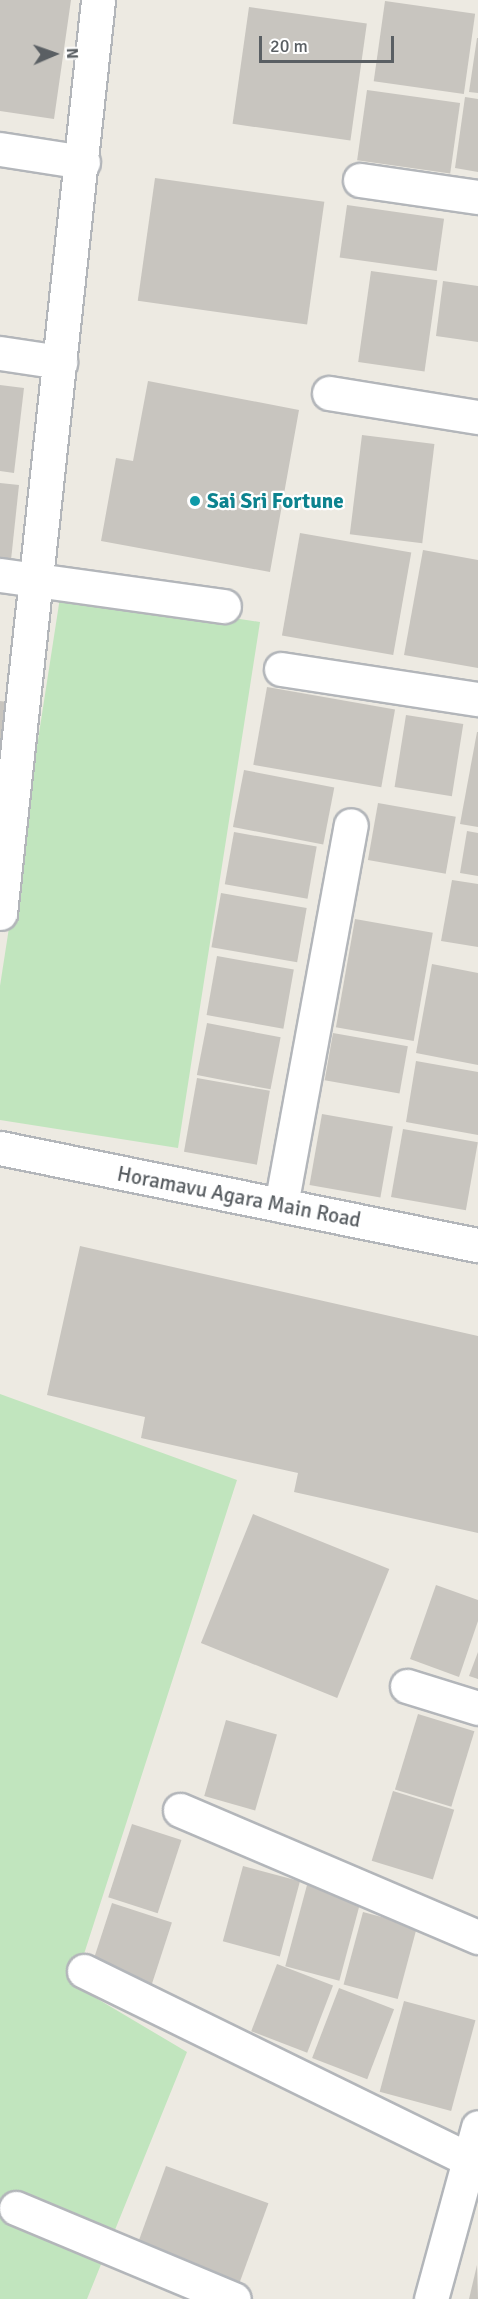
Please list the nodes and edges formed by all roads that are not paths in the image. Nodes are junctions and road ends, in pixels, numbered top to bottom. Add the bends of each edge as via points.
1 (98, 0) edge
2 (0, 149) edge
3 (83, 162) junction
4 (360, 180) dead end
5 (478, 196) edge
6 (0, 354) edge
7 (60, 362) junction
8 (329, 393) dead end
9 (478, 417) edge
10 (0, 575) edge
11 (35, 579) junction
12 (224, 606) dead end
13 (280, 669) dead end
14 (478, 699) edge
15 (7, 774) edge
16 (351, 825) dead end
17 (0, 913) edge
18 (0, 1148) edge
19 (281, 1205) junction
20 (478, 1245) edge
21 (407, 1686) dead end
22 (478, 1708) edge
23 (180, 1810) dead end
24 (478, 1936) edge
25 (84, 1971) dead end
26 (478, 2127) edge
27 (475, 2162) edge
28 (16, 2208) dead end
29 (234, 2299) edge
30 (431, 2299) edge

1 - 3 street
2 - 3 street
3 - 7 street
4 - 5 street
6 - 7 street
7 - 11 street
8 - 9 street
10 - 11 street
11 - 12 street
11 - 15 street
13 - 14 street
15 - 17 street
16 - 19 street
18 - 19 street, Horamavu Agara Main Road
19 - 20 street, Horamavu Agara Main Road
21 - 22 street
23 - 24 street
25 - 27 street
26 - 27 street
27 - 30 street
28 - 29 street

